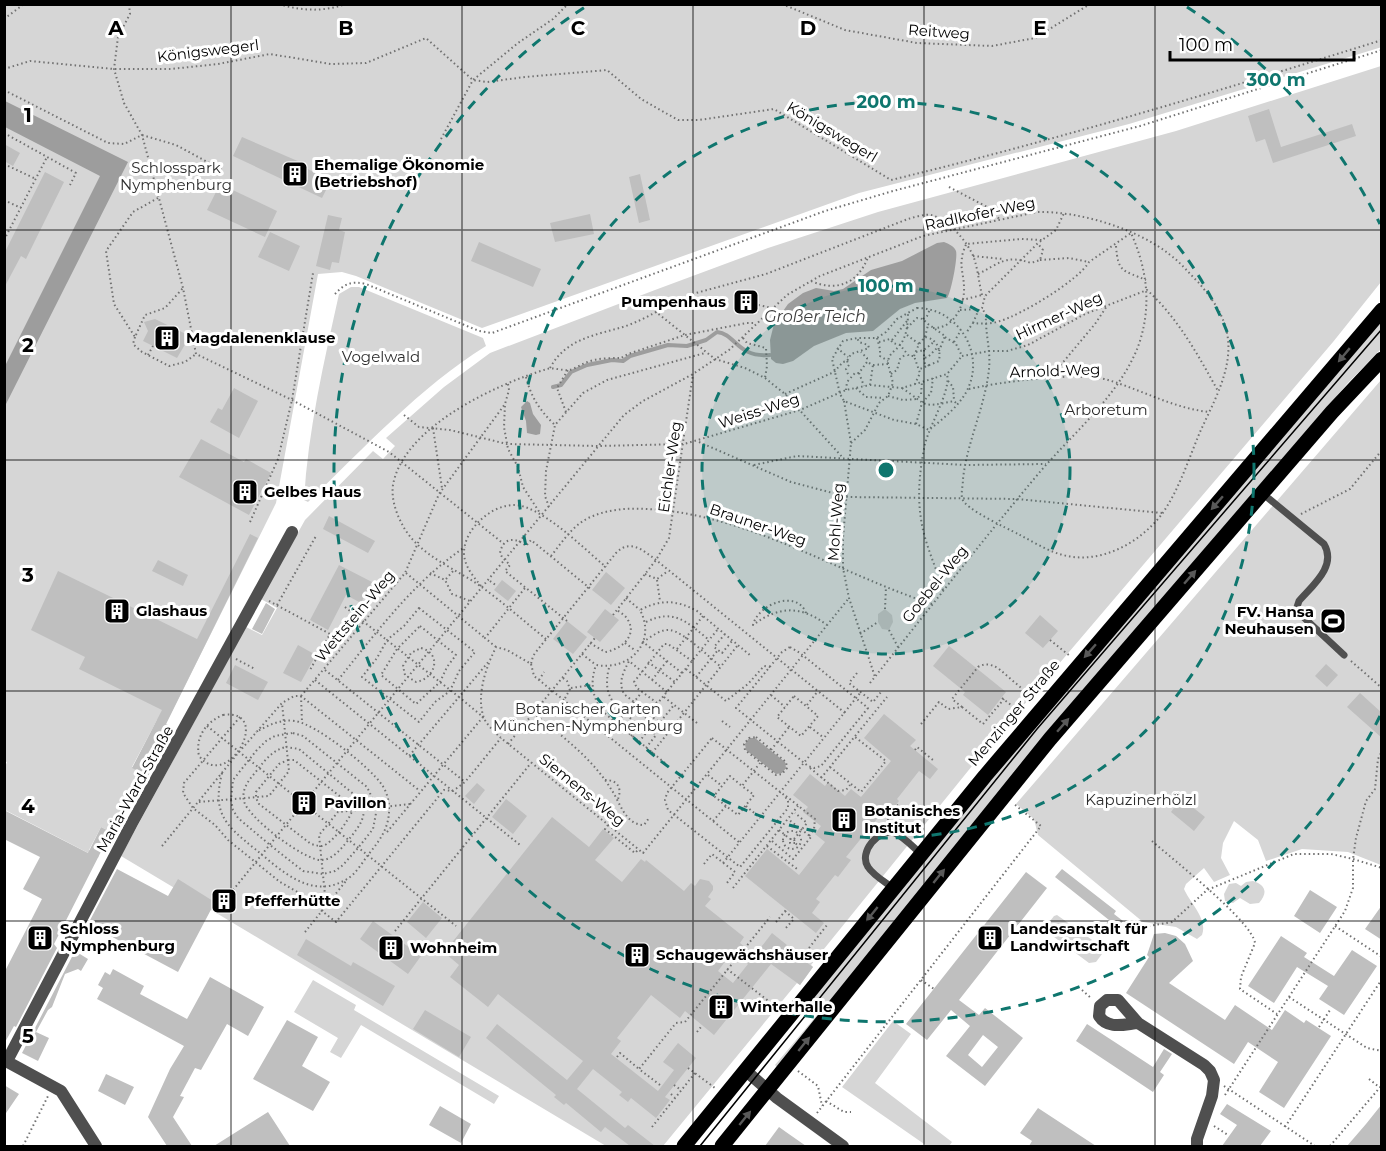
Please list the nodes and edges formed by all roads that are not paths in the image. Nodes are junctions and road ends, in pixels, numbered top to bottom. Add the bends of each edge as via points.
1 (1382, 310) edge
2 (1382, 359) edge
3 (1262, 493) junction
4 (292, 532) dead end
5 (1344, 655) road end
6 (921, 854) junction
7 (893, 888) junction
8 (1138, 1023) dead end
9 (6, 1061) edge
10 (745, 1070) junction
11 (768, 1090) junction
12 (96, 1146) edge
13 (684, 1146) edge
14 (722, 1146) edge
15 (843, 1146) edge
16 (1197, 1146) edge

1 -> 6 main road, Menzinger Straße
2 - 3 main road
3 - 5 lane via 1328,550 1326,568 1297,607
11 -> 3 main road via 1050,739
4 - 9 street, Maria-Ward-Straße
6 - 7 main road, Menzinger Straße
6 - 7 lane via 896,833 876,839 868,849 868,868
7 -> 10 main road, Menzinger Straße
8 - 16 street via 1204,1065 1214,1080
9 - 12 street, Maria-Ward-Straße via 53,1086 66,1098
10 - 11 street
10 - 13 main road, Menzinger Straße
14 -> 11 main road
11 - 15 street

